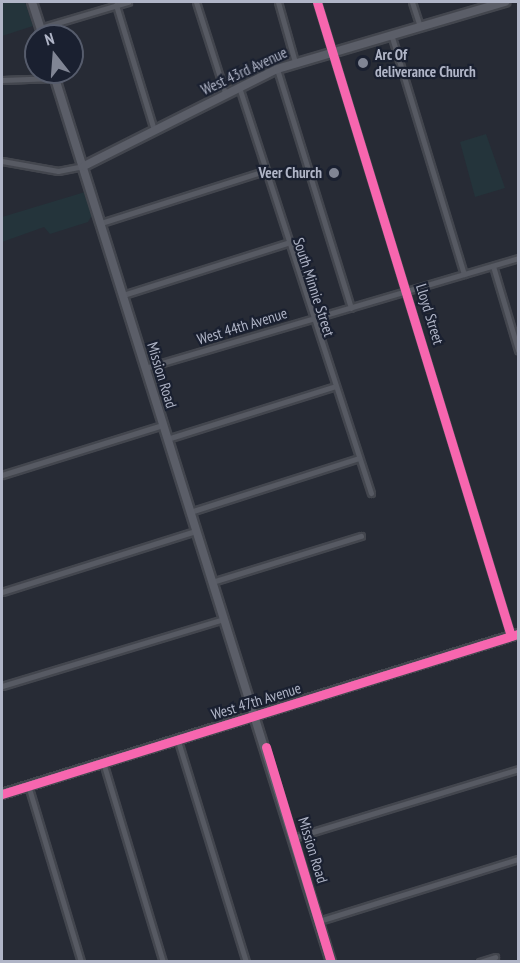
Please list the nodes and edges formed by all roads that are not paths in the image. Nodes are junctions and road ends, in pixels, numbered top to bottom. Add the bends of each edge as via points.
1 (32, 2) edge
2 (128, 2) edge
3 (196, 2) edge
4 (278, 2) edge
5 (317, 2) edge
6 (412, 2) edge
7 (506, 2) edge
8 (116, 5) junction
9 (39, 24) edge
10 (63, 24) edge
11 (420, 27) junction
12 (391, 34) junction
13 (332, 51) junction
14 (296, 62) junction
15 (277, 69) junction
16 (24, 78) edge
17 (2, 80) edge
18 (57, 84) edge
19 (238, 87) junction
20 (225, 93) junction
21 (154, 130) junction
22 (2, 161) edge
23 (84, 166) junction
24 (264, 171) junction
25 (101, 223) junction
26 (287, 243) junction
27 (519, 258) edge
28 (492, 266) junction
29 (464, 274) junction
30 (408, 292) junction
31 (123, 295) junction
32 (351, 308) junction
33 (310, 318) junction
34 (519, 350) edge
35 (146, 368) junction
36 (333, 387) junction
37 (163, 425) junction
38 (167, 439) junction
39 (359, 458) junction
40 (2, 475) edge
41 (371, 493) dead end
42 (190, 512) junction
43 (195, 531) junction
44 (361, 536) dead end
45 (212, 582) junction
46 (2, 592) edge
47 (224, 619) junction
48 (515, 635) edge
49 (2, 686) edge
50 (257, 716) junction
51 (178, 741) junction
52 (103, 762) junction
53 (519, 769) edge
54 (28, 785) junction
55 (2, 794) edge
56 (293, 838) junction
57 (519, 859) edge
58 (319, 921) junction
59 (495, 957) dead end
60 (81, 962) edge
61 (163, 962) edge
62 (246, 962) edge
63 (332, 962) edge
64 (480, 962) edge

1 - 9 street
2 - 8 street
3 - 20 street
4 - 14 street
5 - 13 street, Lloyd Street
6 - 11 street
7 - 11 street, West 43rd Avenue
8 - 10 street
8 - 21 street
11 - 12 street, West 43rd Avenue
12 - 13 street, West 43rd Avenue
12 - 29 street
13 - 14 street, West 43rd Avenue
13 - 30 street, Lloyd Street
14 - 15 street, West 43rd Avenue
15 - 19 street, West 43rd Avenue
15 - 32 street
16 - 17 street
18 - 23 street, Mission Road
19 - 20 street, West 43rd Avenue
19 - 24 street, South Minnie Street
20 - 21 street, West 43rd Avenue
21 - 23 street, West 43rd Avenue
22 - 23 street, West 43rd Avenue via 58,171
23 - 25 street, Mission Road
24 - 25 street
24 - 26 street, South Minnie Street
25 - 31 street, Mission Road
26 - 31 street
26 - 33 street, South Minnie Street
27 - 28 street, West 44th Avenue
28 - 29 street, West 44th Avenue
28 - 34 street
29 - 30 street, West 44th Avenue
30 - 32 street, West 44th Avenue
30 - 48 street, Lloyd Street
31 - 35 street, Mission Road
32 - 33 street, West 44th Avenue
33 - 35 street, West 44th Avenue
33 - 36 street, South Minnie Street
35 - 37 street, Mission Road
36 - 38 street
36 - 39 street, South Minnie Street
37 - 38 street, Mission Road
37 - 40 street
38 - 42 street, Mission Road
39 - 41 street, South Minnie Street
39 - 42 street
42 - 43 street, Mission Road
43 - 45 street, Mission Road
43 - 46 street
44 - 45 street
45 - 47 street, Mission Road
47 - 49 street
47 - 50 street, Mission Road
48 - 50 street, West 47th Avenue
50 - 51 street, West 47th Avenue
50 - 56 street, Mission Road
51 - 52 street, West 47th Avenue
51 - 62 street
52 - 54 street, West 47th Avenue
52 - 61 street
53 - 56 street
54 - 55 street, West 47th Avenue
54 - 60 street
56 - 58 street, Mission Road
57 - 58 street
58 - 63 street, Mission Road
59 - 64 street

